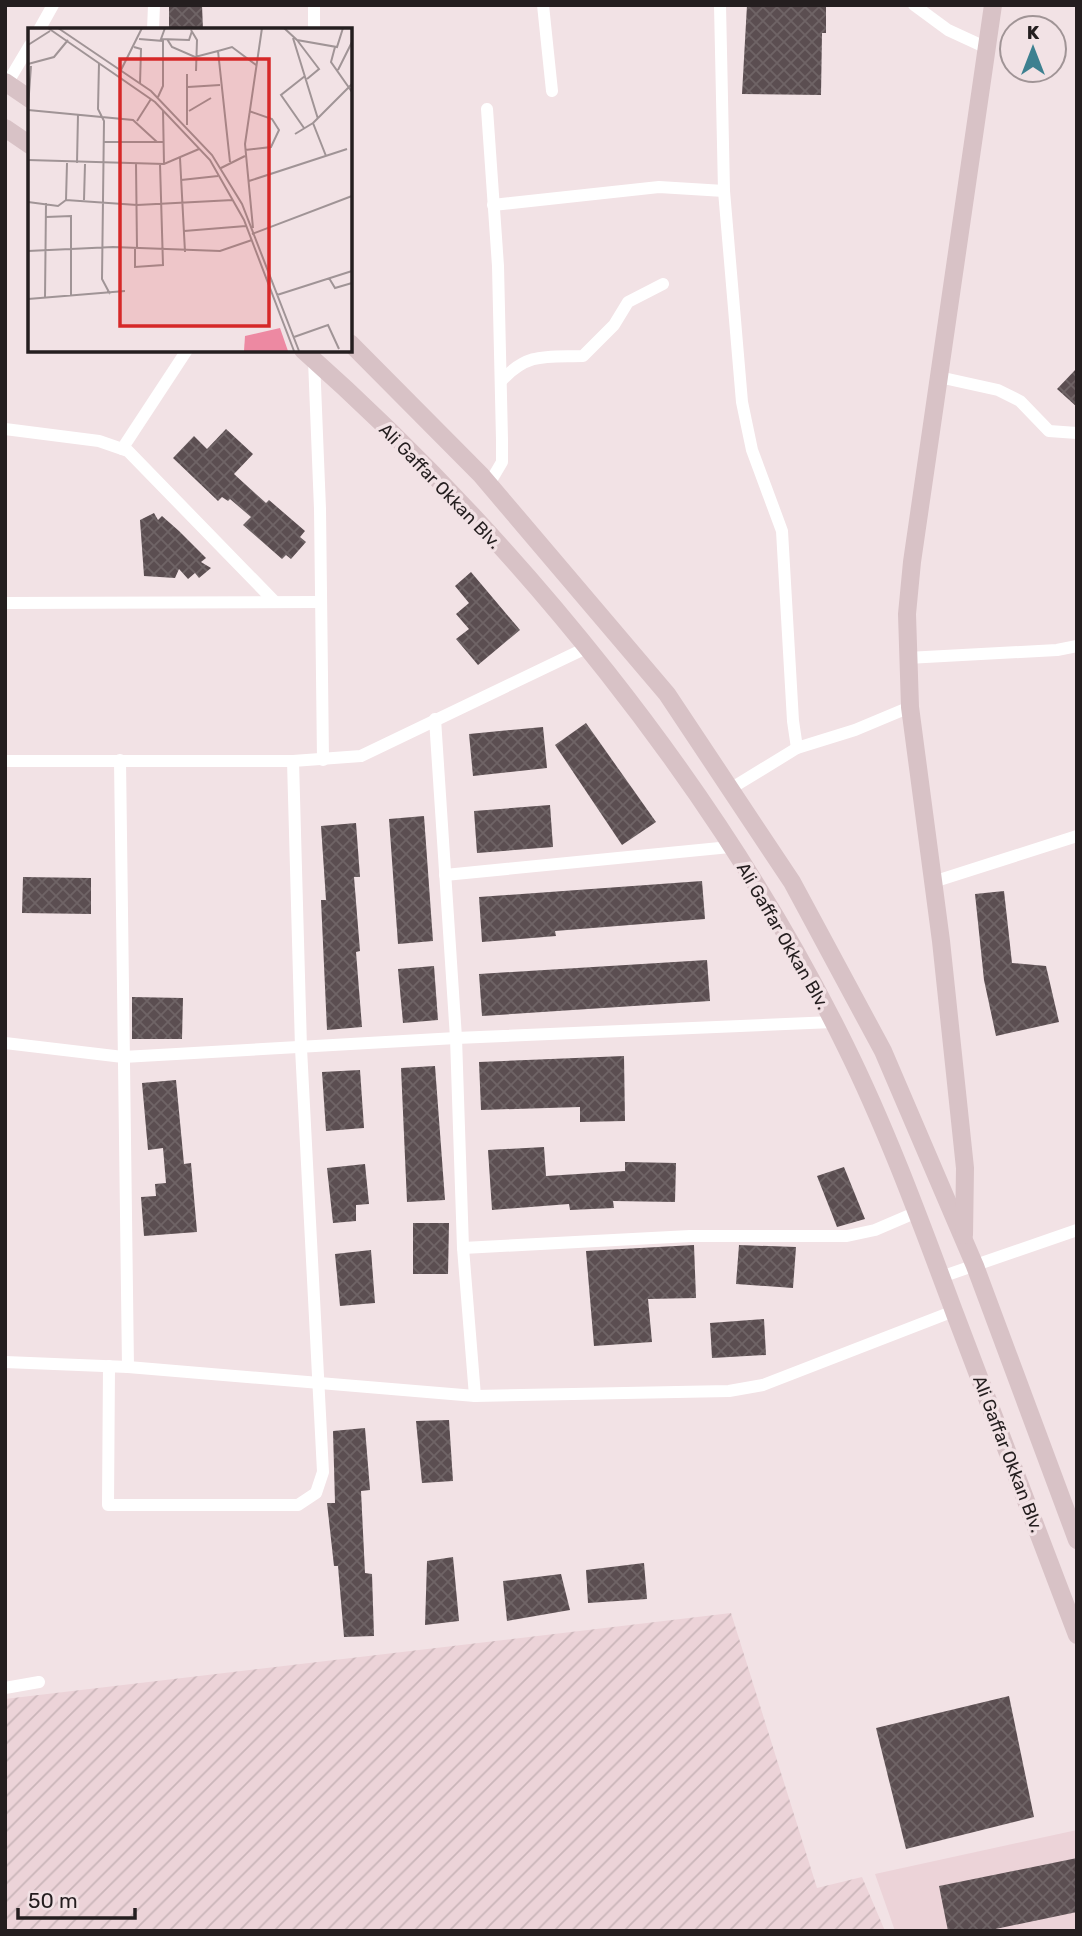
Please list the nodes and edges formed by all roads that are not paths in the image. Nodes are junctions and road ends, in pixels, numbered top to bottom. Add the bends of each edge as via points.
1 (53, 5) edge
2 (154, 5) edge
3 (314, 5) edge
4 (543, 5) edge
5 (720, 5) edge
6 (914, 5) edge
7 (993, 5) edge
8 (40, 28) edge
9 (153, 28) edge
10 (314, 28) edge
11 (987, 48) junction
12 (28, 49) edge
13 (6, 84) edge
14 (552, 91) dead end
15 (28, 98) edge
16 (486, 110) dead end
17 (5, 128) edge
18 (28, 144) edge
19 (724, 191) junction
20 (494, 205) junction
21 (663, 284) dead end
22 (352, 345) edge
23 (186, 352) edge
24 (309, 355) edge
25 (939, 377) junction
26 (501, 381) junction
27 (5, 429) edge
28 (1077, 433) edge
29 (122, 449) junction
30 (489, 484) junction
31 (274, 601) junction
32 (319, 602) junction
33 (5, 603) edge
34 (1077, 646) edge
35 (586, 648) junction
36 (907, 657) junction
37 (909, 707) junction
38 (435, 719) junction
39 (797, 748) junction
40 (120, 760) junction
41 (323, 760) junction
42 (5, 761) edge
43 (293, 761) junction
44 (730, 789) junction
45 (1077, 836) edge
46 (730, 847) junction
47 (446, 875) junction
48 (933, 882) junction
49 (833, 1022) junction
50 (456, 1038) junction
51 (5, 1043) edge
52 (301, 1048) junction
53 (123, 1057) junction
54 (917, 1212) junction
55 (1077, 1230) edge
56 (964, 1238) junction
57 (463, 1248) junction
58 (975, 1266) junction
59 (941, 1277) junction
60 (954, 1311) junction
61 (5, 1362) edge
62 (109, 1366) junction
63 (128, 1367) junction
64 (320, 1382) junction
65 (475, 1396) junction
66 (1077, 1540) edge
67 (1077, 1635) edge
68 (39, 1682) dead end
69 (5, 1688) edge

1 - 8 street
2 - 9 street
3 - 10 street
4 - 14 street
5 - 19 street
6 - 11 street via 948,30
7 - 11 main road
11 - 25 main road
12 - 13 street
13 - 15 main road
16 - 20 street
17 - 18 main road
19 - 20 street via 659,187
19 - 39 street via 742,402 752,450 782,531
20 - 26 street
21 - 26 street via 628,302 614,325 583,356 518,363
22 - 30 main road, Ali Gaffar Okkan Blv.
23 - 29 street
24 - 32 street
24 - 35 main road, Ali Gaffar Okkan Blv. via 488,535
25 - 28 street via 998,390 1020,401 1049,431
25 - 36 main road via 912,562
26 - 30 street via 502,462
27 - 29 street via 99,441
29 - 31 street
30 - 44 main road, Ali Gaffar Okkan Blv. via 667,694
31 - 32 street
31 - 33 street
32 - 41 street
34 - 36 street
35 - 38 street
35 - 46 main road, Ali Gaffar Okkan Blv. via 654,731
36 - 37 main road
37 - 39 street
37 - 48 main road
38 - 41 street via 361,756
38 - 47 street
39 - 44 street
40 - 42 street
40 - 43 street
40 - 53 street
41 - 43 street
43 - 52 street
44 - 56 main road, Ali Gaffar Okkan Blv. via 792,882 883,1051
45 - 48 street
46 - 47 street
46 - 49 main road, Ali Gaffar Okkan Blv. via 783,928
47 - 50 street
48 - 56 main road via 965,1168
49 - 50 street
49 - 54 main road, Ali Gaffar Okkan Blv.
50 - 52 street
50 - 57 street
51 - 53 street
52 - 53 street
52 - 64 street
53 - 63 street
54 - 57 street via 847,1236 690,1236
54 - 59 main road, Ali Gaffar Okkan Blv.
55 - 58 street
56 - 58 main road, Ali Gaffar Okkan Blv.
57 - 65 street
58 - 59 street
58 - 66 main road, Ali Gaffar Okkan Blv.
59 - 60 main road, Ali Gaffar Okkan Blv.
60 - 65 street via 763,1385 729,1391
60 - 67 main road, Ali Gaffar Okkan Blv.
61 - 62 street
62 - 63 street
62 - 64 street via 108,1506 298,1505 309,1500 322,1482
63 - 64 street
64 - 65 street
68 - 69 street

